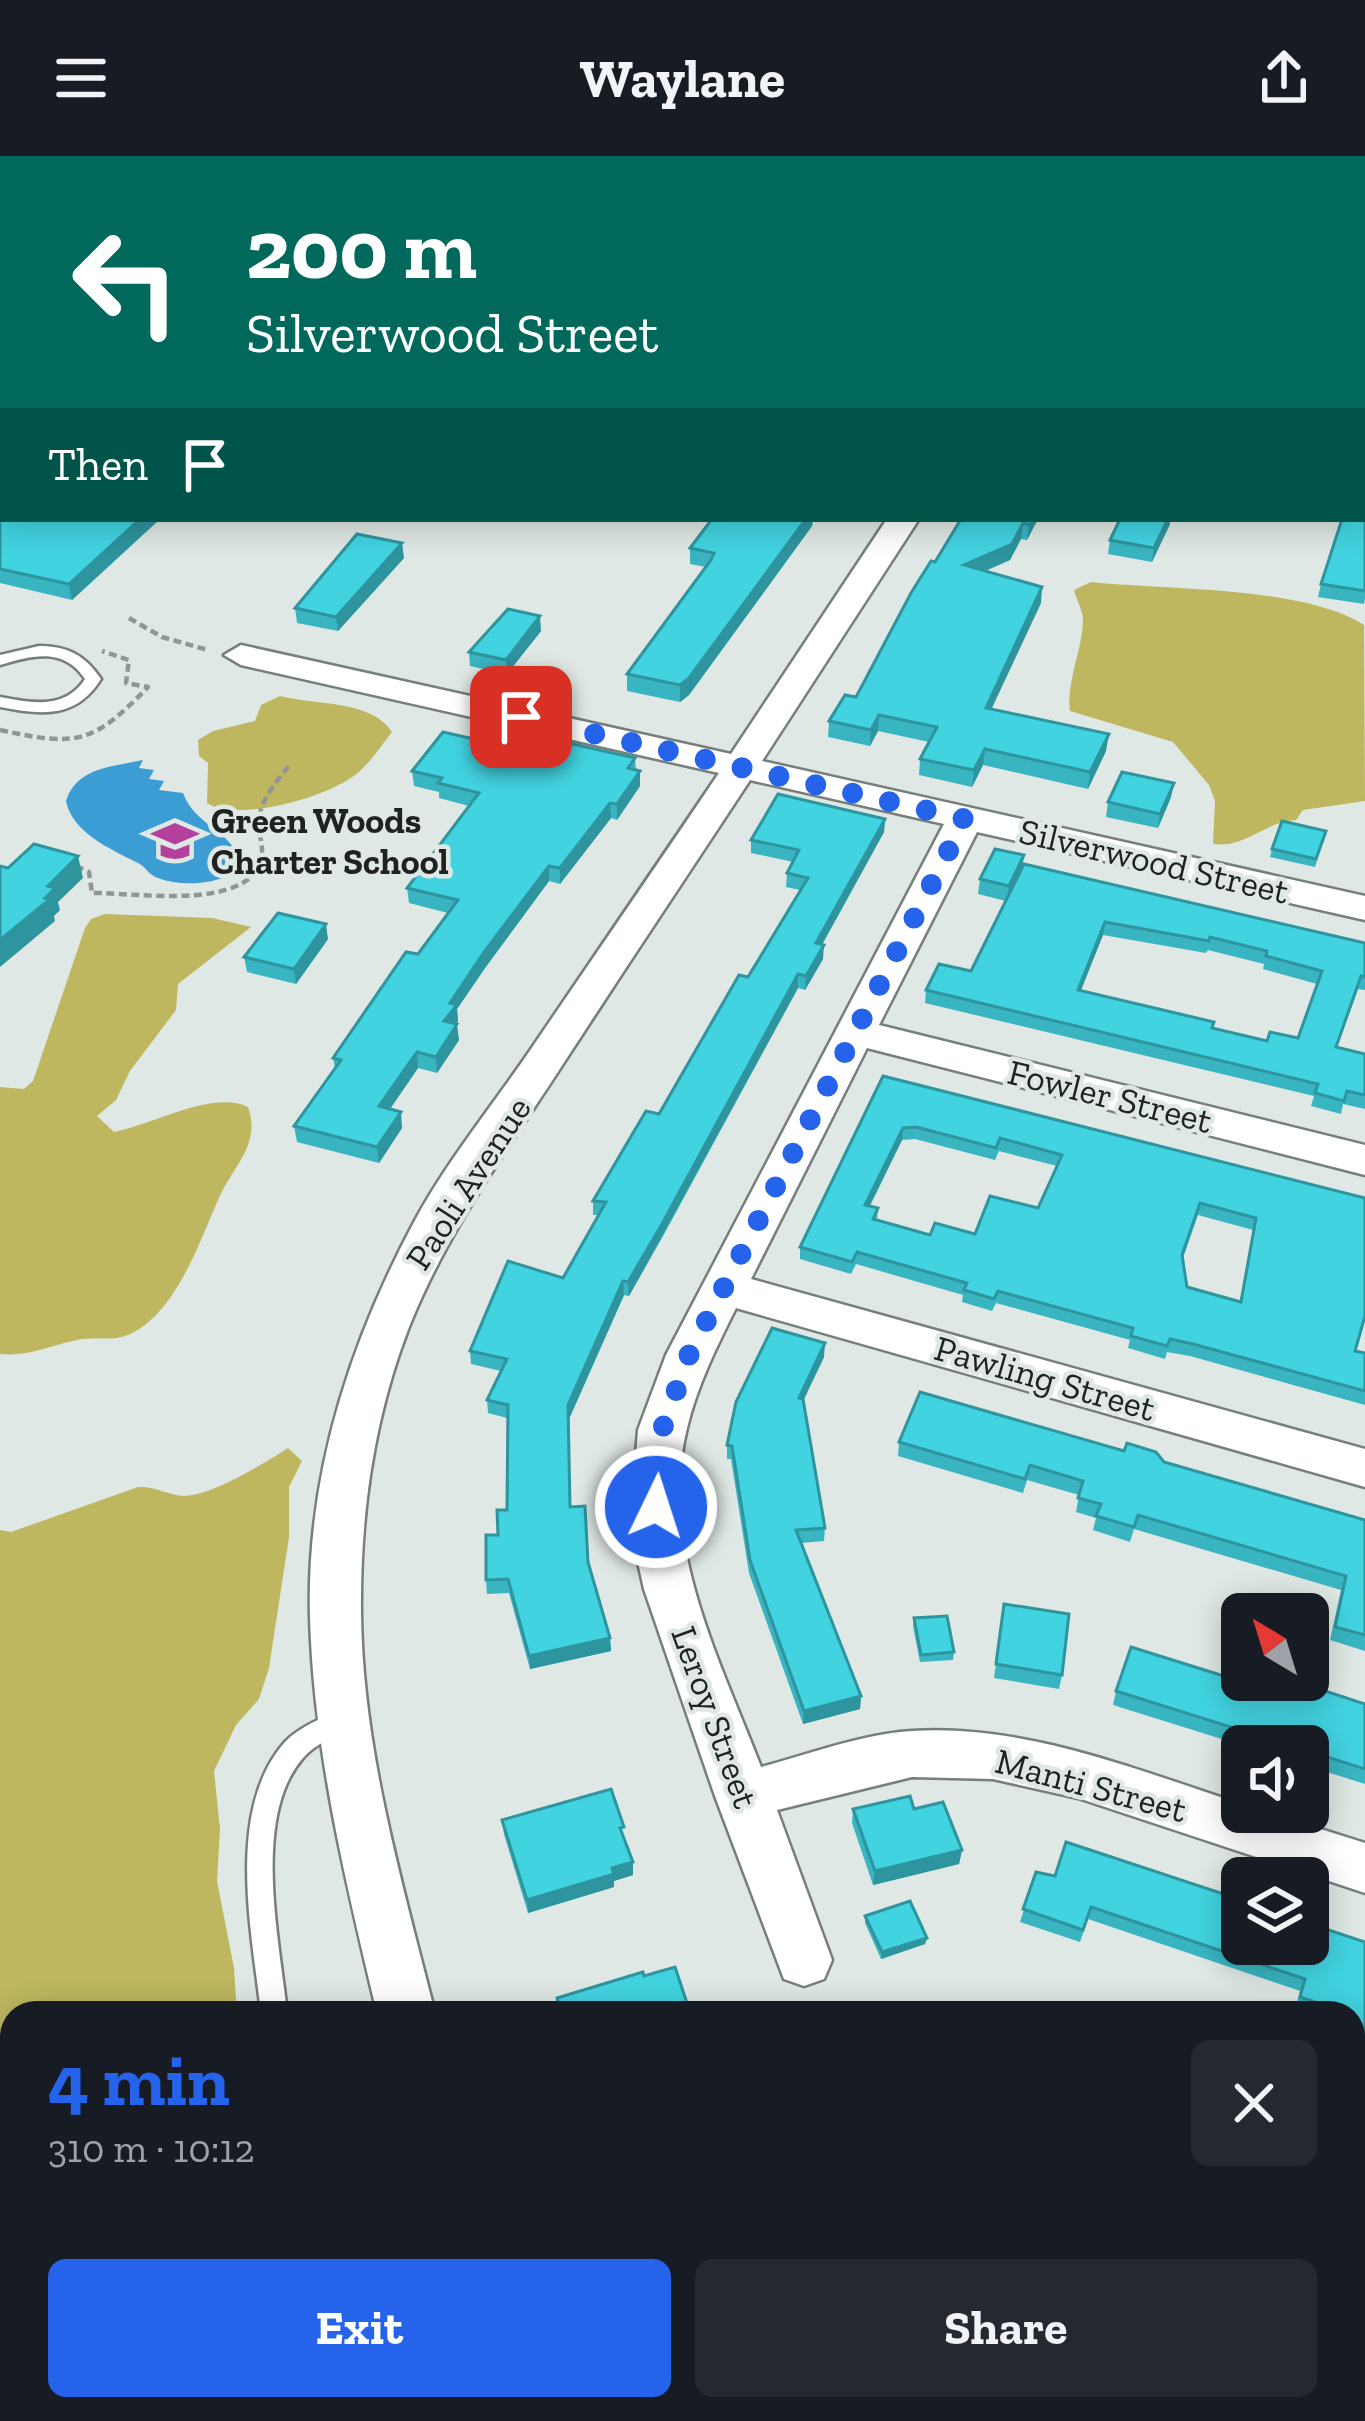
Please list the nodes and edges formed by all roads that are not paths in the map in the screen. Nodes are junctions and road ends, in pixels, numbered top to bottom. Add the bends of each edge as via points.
1 (901, 522) edge
2 (2, 655) edge
3 (241, 655) road end
4 (0, 702) edge
5 (741, 766) junction
6 (965, 819) junction
7 (1365, 908) edge
8 (855, 1033) junction
9 (1365, 1160) edge
10 (725, 1288) junction
11 (1365, 1468) edge
12 (342, 1721) junction
13 (742, 1796) junction
14 (1365, 1868) edge
15 (804, 1960) dead end
16 (273, 2001) edge
17 (403, 2001) edge

1 - 5 street, Paoli Avenue
2 - 4 lane via 60,652 93,679 80,697 54,707
3 - 5 street, Silverwood Street
5 - 6 street, Silverwood Street
5 - 12 street, Paoli Avenue via 434,1226 402,1288 359,1410 338,1518 332,1594
6 - 7 street, Silverwood Street
6 - 8 street, Leroy Street
8 - 9 street, Fowler Street
8 - 10 street, Leroy Street
10 - 11 street, Pawling Street
10 - 13 street, Leroy Street via 673,1394 656,1507 669,1589
12 - 16 lane via 293,1751 270,1790 261,1869
12 - 17 street, Paoli Avenue
13 - 14 street, Manti Street via 912,1754 993,1756 1078,1775
13 - 15 street, Leroy Street

